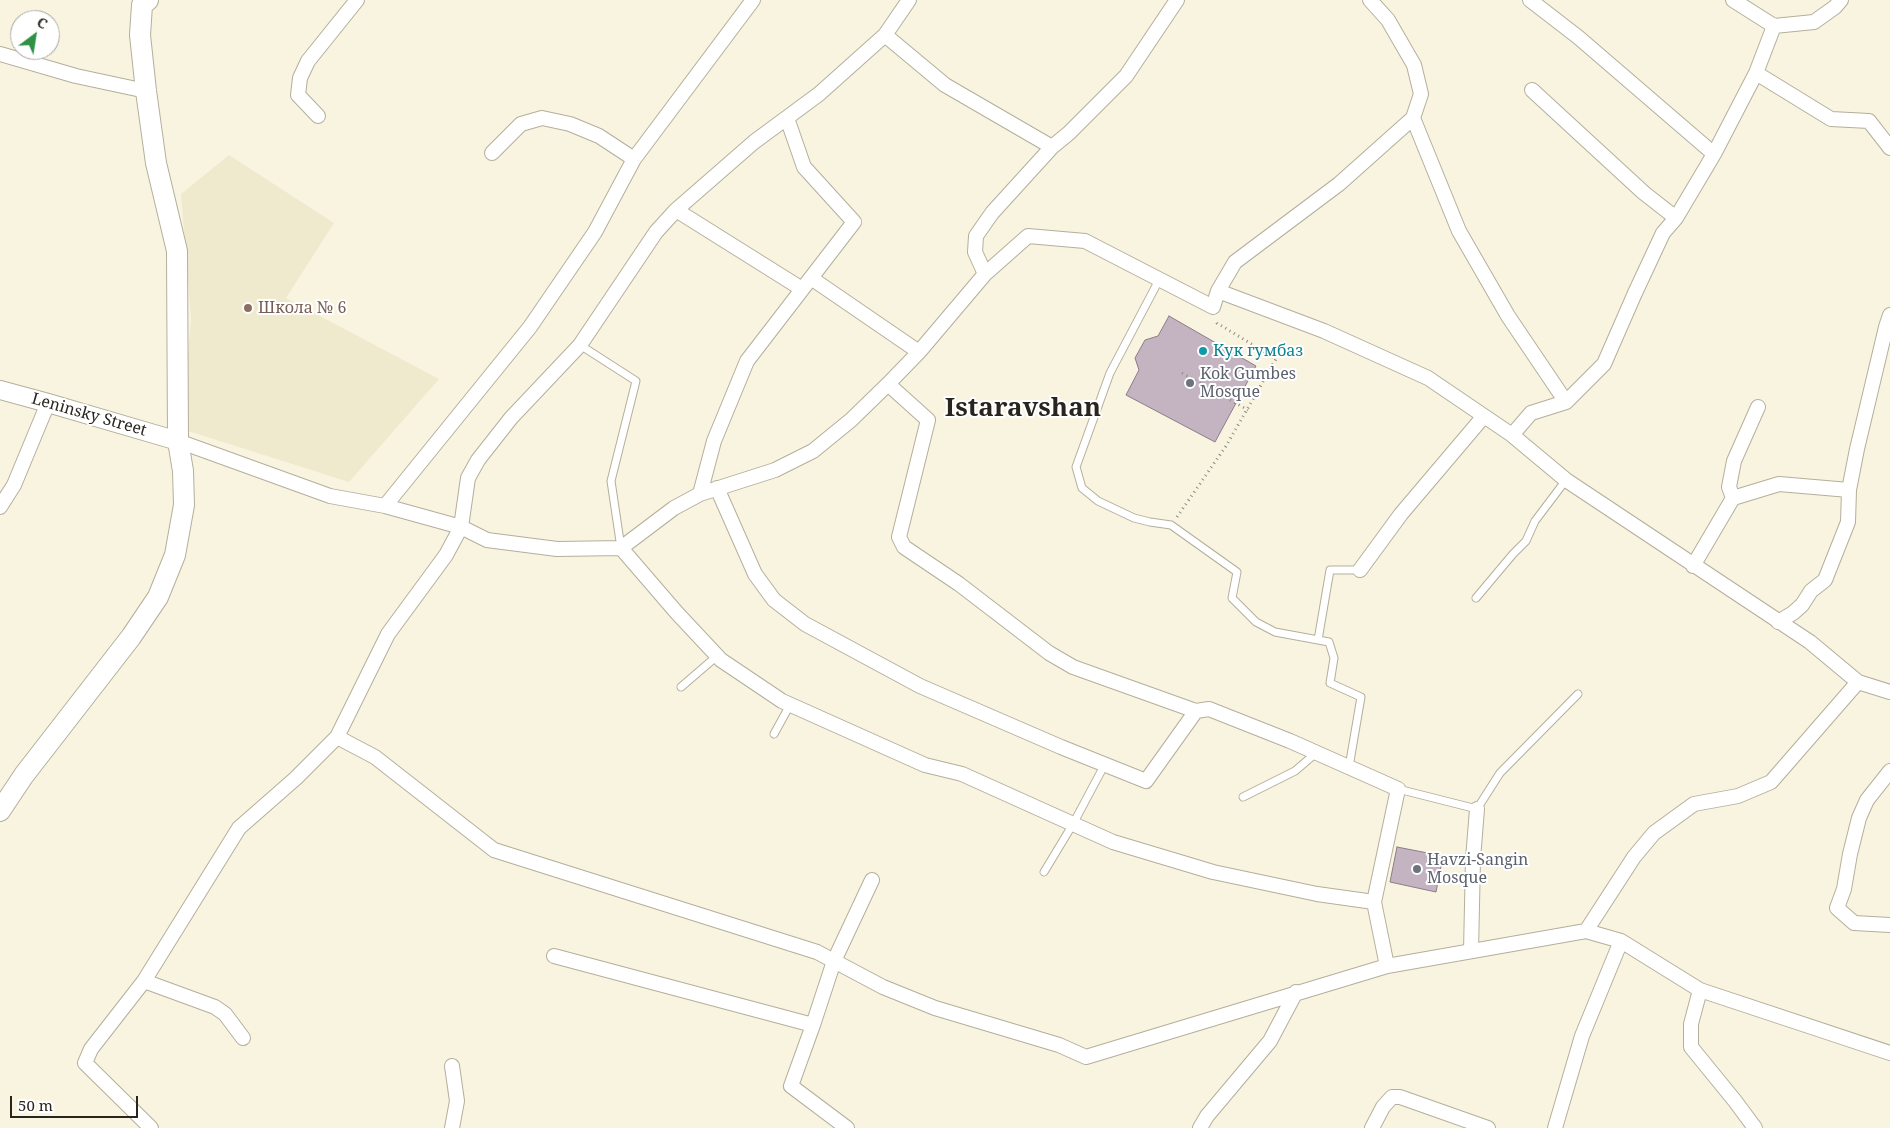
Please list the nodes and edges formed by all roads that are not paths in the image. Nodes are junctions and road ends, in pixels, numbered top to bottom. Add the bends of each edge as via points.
1 (357, 0) edge
2 (753, 0) edge
3 (909, 0) edge
4 (1177, 0) edge
5 (1370, 0) edge
6 (1530, 0) edge
7 (1734, 0) edge
8 (1841, 0) edge
9 (143, 2) edge
10 (1774, 26) junction
11 (885, 35) junction
12 (0, 54) edge
13 (1756, 73) junction
14 (1532, 90) dead end
15 (146, 91) junction
16 (318, 116) dead end
17 (787, 118) junction
18 (1413, 118) junction
19 (1052, 147) junction
20 (1890, 148) edge
21 (492, 153) dead end
22 (1714, 154) junction
23 (634, 159) junction
24 (676, 210) junction
25 (1676, 218) junction
26 (984, 274) junction
27 (811, 278) junction
28 (1159, 280) junction
29 (802, 289) junction
30 (1218, 291) junction
31 (1890, 315) edge
32 (580, 345) junction
33 (919, 352) junction
34 (888, 384) junction
35 (0, 390) edge
36 (48, 402) junction
37 (1566, 402) junction
38 (1758, 407) dead end
39 (1484, 416) junction
40 (1512, 436) junction
41 (178, 441) junction
42 (1566, 480) junction
43 (717, 488) junction
44 (1849, 490) junction
45 (700, 494) junction
46 (1733, 498) junction
47 (385, 506) junction
48 (0, 507) edge
49 (461, 527) junction
50 (620, 548) junction
51 (1694, 566) junction
52 (1360, 570) joint
53 (1476, 598) dead end
54 (1778, 622) junction
55 (1318, 640) junction
56 (717, 656) junction
57 (1858, 682) junction
58 (681, 687) dead end
59 (1890, 692) edge
60 (1578, 694) dead end
61 (790, 705) junction
62 (1196, 711) junction
63 (774, 734) dead end
64 (338, 737) junction
65 (1316, 752) junction
66 (1105, 764) junction
67 (1349, 767) junction
68 (1890, 771) edge
69 (1398, 789) junction
70 (1243, 797) dead end
71 (1478, 809) junction
72 (0, 811) edge
73 (1073, 824) junction
74 (1044, 872) dead end
75 (872, 880) dead end
76 (1374, 902) junction
77 (1890, 926) edge
78 (1586, 931) junction
79 (1621, 941) junction
80 (1471, 951) junction
81 (554, 956) dead end
82 (834, 961) junction
83 (1387, 966) junction
84 (144, 981) junction
85 (1700, 990) junction
86 (1296, 992) junction
87 (813, 1025) junction
88 (243, 1038) dead end
89 (1890, 1053) edge
90 (452, 1066) dead end
91 (152, 1128) edge
92 (452, 1128) edge
93 (847, 1128) edge
94 (1200, 1128) edge
95 (1372, 1128) edge
96 (1488, 1128) edge
97 (1556, 1128) edge
98 (1755, 1128) edge

1 - 16 street via 308,61 300,78 298,95
2 - 23 street
3 - 11 street
4 - 19 street via 1126,76
5 - 18 street via 1388,20 1414,65 1421,94
6 - 22 street
7 - 10 street
8 - 10 street via 1814,22
9 - 15 main road via 140,35
10 - 13 street
11 - 17 street
11 - 19 street via 946,85
12 - 15 street via 76,76
13 - 20 street via 1831,118 1869,121
13 - 22 street
14 - 25 street via 1644,193
15 - 41 main road via 156,163 177,251
17 - 24 street via 754,142
17 - 27 street via 804,167 854,222
18 - 30 street via 1339,184 1235,262
18 - 37 street via 1459,231 1508,316
19 - 26 street via 992,213 976,236 975,252
21 - 23 street via 520,124 542,118 570,124 598,136
22 - 25 street
23 - 47 street via 595,232 530,327
24 - 29 street
24 - 32 street via 656,232
25 - 37 street via 1663,233 1604,364
26 - 28 street via 1028,236 1085,241
26 - 33 street
27 - 29 street
27 - 33 street
28 - 30 street via 1212,307
28 - 55 lane via 1110,373 1076,467 1082,488 1134,518 1171,525 1237,572 1232,598 1256,622 1275,632
29 - 45 street via 747,361 714,441
30 - 39 street via 1324,331 1428,378
31 - 44 street
32 - 49 street via 511,418 478,460 468,478
32 - 50 lane via 636,381 610,481
33 - 34 street
34 - 43 street via 813,451 775,470
34 - 62 street via 928,420 899,537 904,547 1073,667
35 - 36 street, Leninsky Street
36 - 41 street, Leninsky Street
36 - 48 street via 14,485
37 - 40 street via 1531,413
38 - 46 street via 1734,461 1729,487
39 - 40 street
39 - 52 street via 1401,514
40 - 42 street
41 - 47 street via 330,496
41 - 72 main road via 184,505 175,555 158,597
42 - 51 street
42 - 53 lane via 1534,521 1526,541
43 - 45 street
43 - 66 street via 755,574 774,600 805,624 920,686
44 - 46 street via 1779,484
44 - 54 street via 1848,522 1825,580 1811,591 1802,605
45 - 50 street via 674,508
46 - 51 street
47 - 49 street
49 - 50 street via 487,540 548,548
49 - 64 street via 446,554 388,634
50 - 56 street
51 - 54 street
52 - 55 lane via 1330,570
54 - 57 street via 1810,642
55 - 67 lane via 1329,642 1334,658 1330,683 1361,697
56 - 58 lane
56 - 61 street
57 - 59 street
57 - 78 street via 1771,782 1738,796 1694,804 1654,833 1634,857
60 - 71 lane via 1500,773
61 - 63 lane
61 - 73 street via 925,765 962,774
62 - 65 street via 1209,709
62 - 66 street via 1146,781
64 - 82 street via 375,757 494,850 817,952
64 - 84 street via 239,828
65 - 67 street
65 - 70 lane via 1296,772
66 - 73 lane
67 - 69 street
68 - 77 street via 1867,800 1859,818 1837,908 1854,923
69 - 71 lane
69 - 76 street
71 - 80 street via 1473,859
73 - 74 lane
73 - 76 street via 1113,842 1212,872 1317,894
75 - 82 street
76 - 83 street
78 - 79 street
78 - 80 street
79 - 85 street
79 - 97 street via 1582,1036
80 - 83 street
81 - 87 street
82 - 86 street via 883,987 935,1008 1059,1045 1086,1057
82 - 87 street
83 - 86 street
84 - 88 street via 215,1007 225,1014
84 - 91 street via 91,1049 85,1063
85 - 89 street
85 - 98 street via 1691,1024 1691,1047
86 - 94 street via 1270,1041
87 - 93 street via 792,1086
90 - 92 street via 457,1101
95 - 96 street via 1383,1106 1392,1097 1400,1097

